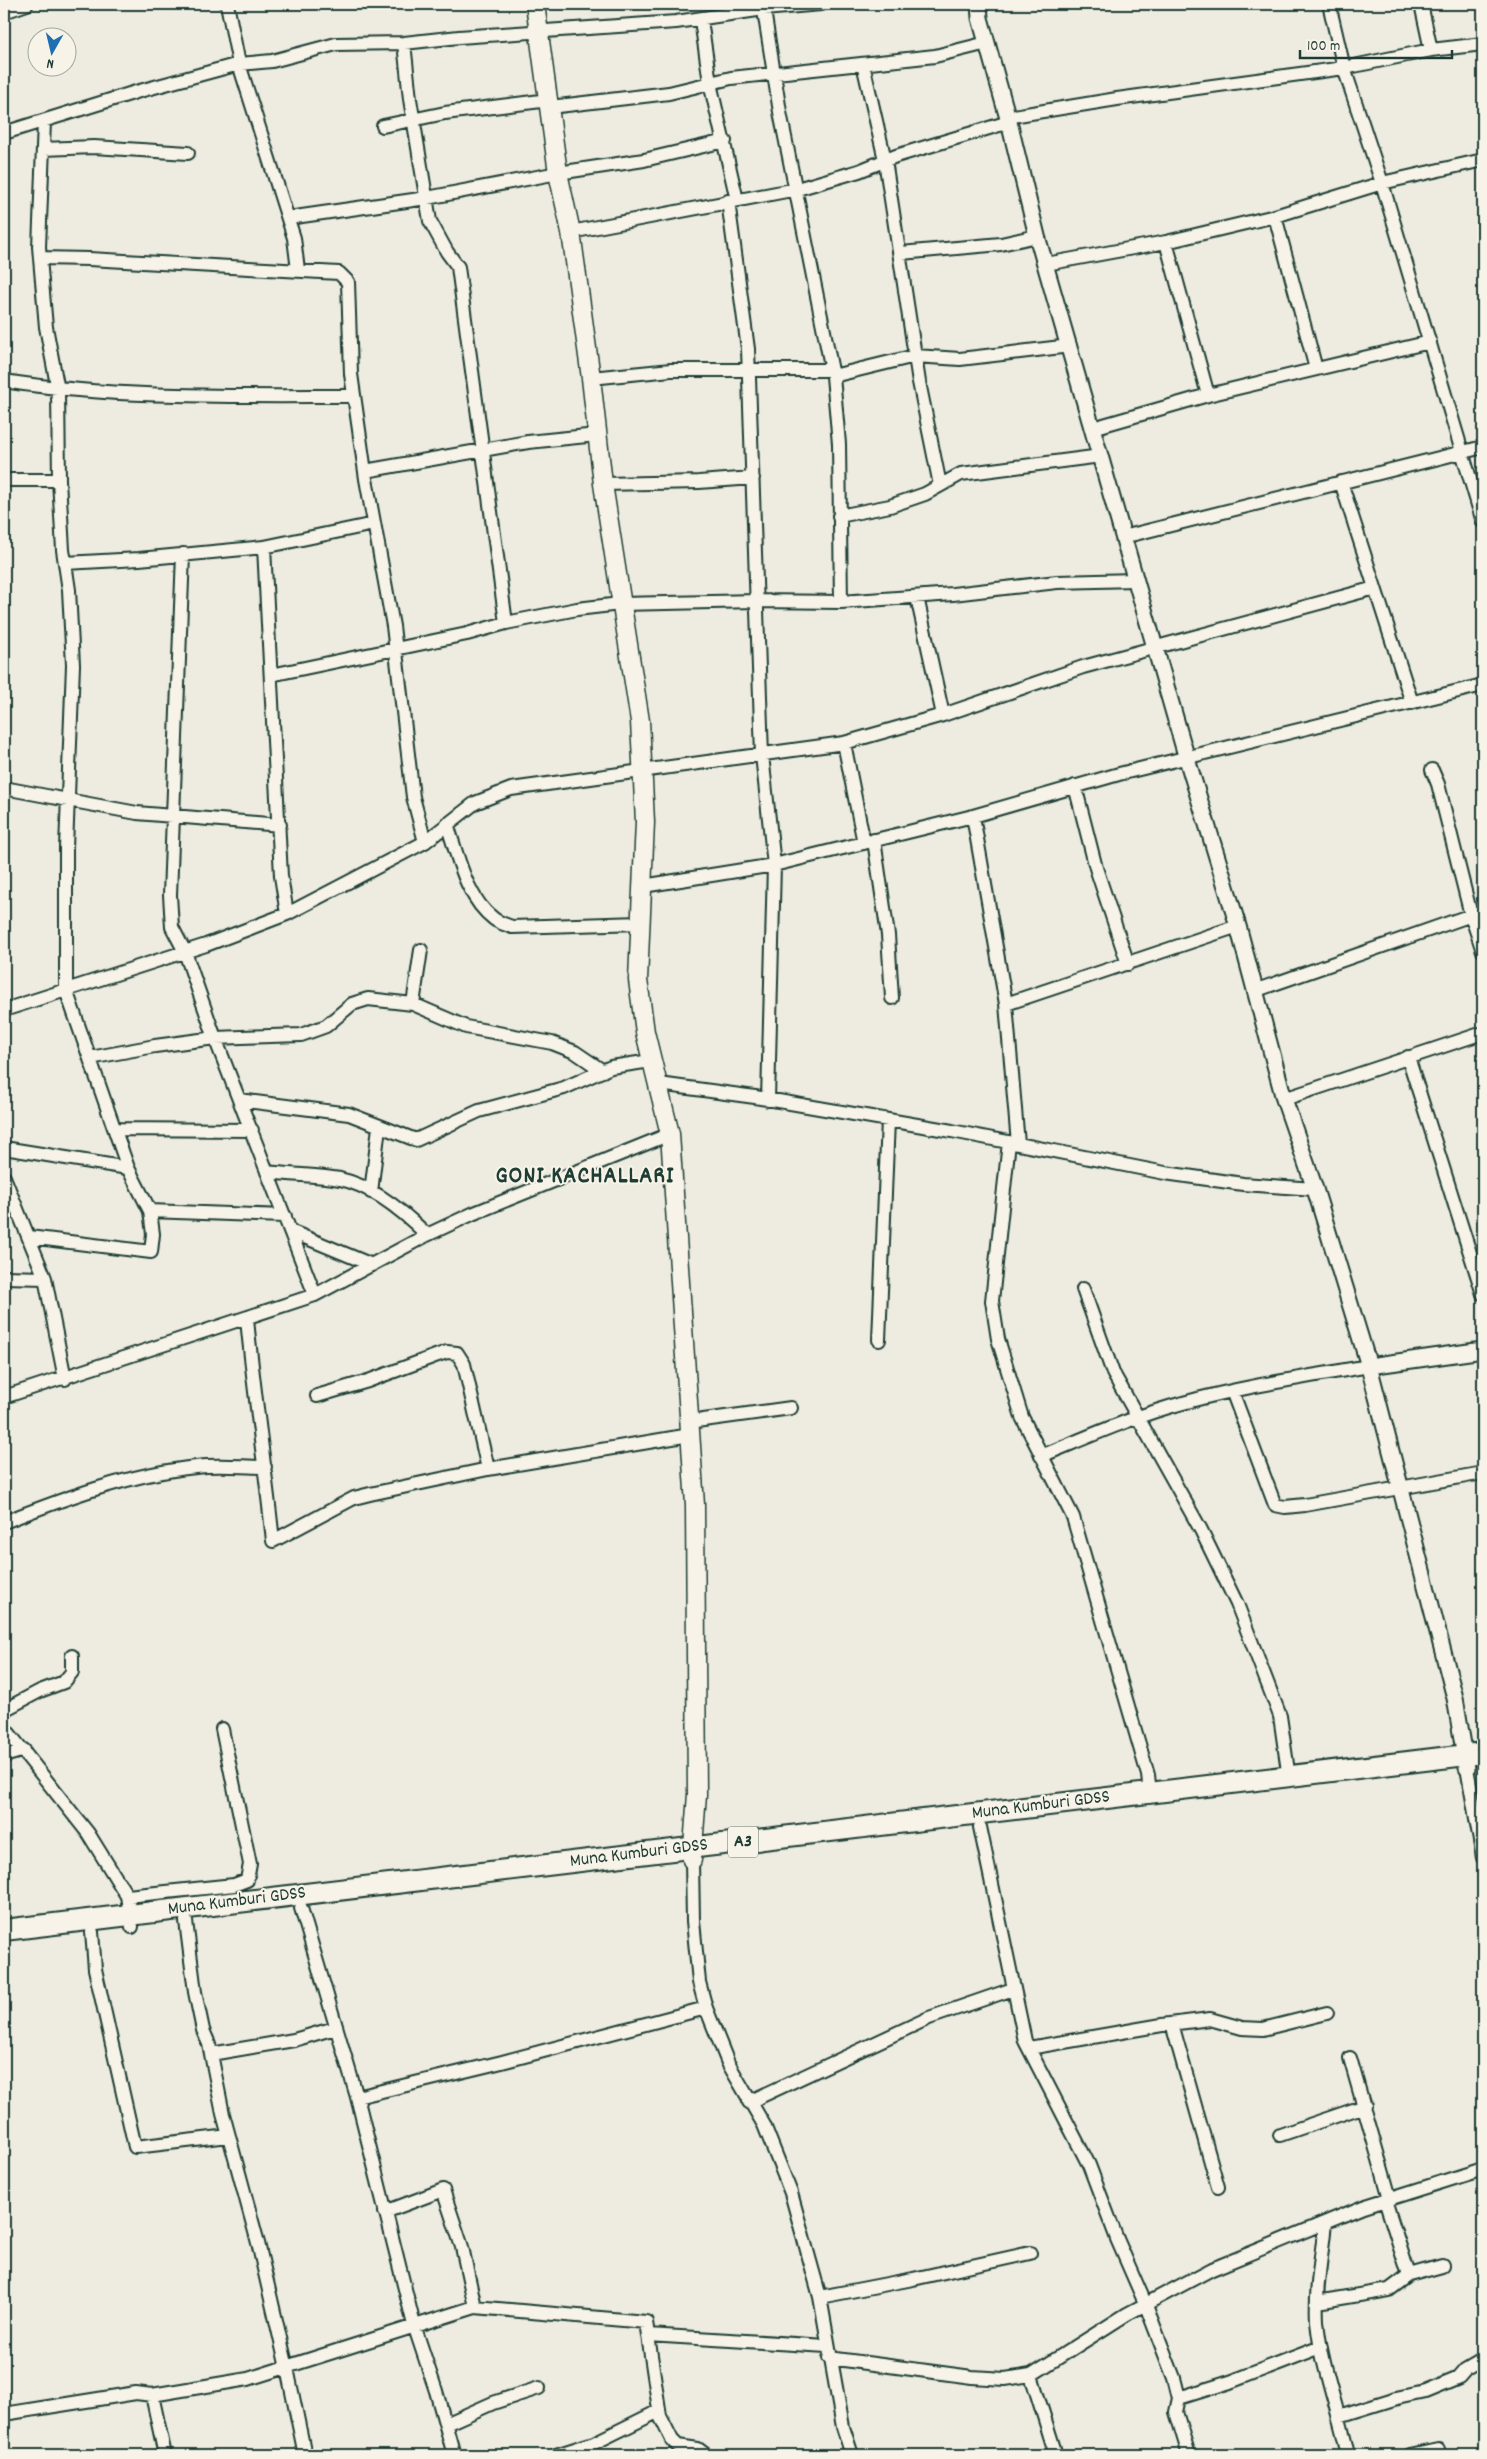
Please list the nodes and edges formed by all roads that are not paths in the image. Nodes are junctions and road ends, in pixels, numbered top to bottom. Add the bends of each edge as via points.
1 (27, 4) edge
2 (227, 4) edge
3 (535, 4) edge
4 (821, 4) edge
5 (979, 4) edge
6 (1328, 4) edge
7 (1421, 4) edge
8 (764, 6) edge
9 (4, 12) edge
10 (701, 20) junction
11 (539, 32) junction
12 (404, 43) junction
13 (987, 43) junction
14 (1483, 44) edge
15 (1431, 50) junction
16 (239, 64) junction
17 (863, 64) junction
18 (1344, 68) junction
19 (774, 73) junction
20 (710, 83) junction
21 (550, 103) junction
22 (413, 120) junction
23 (1008, 120) junction
24 (44, 122) junction
25 (383, 126) dead end
26 (4, 133) edge
27 (725, 141) junction
28 (43, 149) junction
29 (188, 153) dead end
30 (885, 160) junction
31 (1483, 160) edge
32 (558, 173) junction
33 (1382, 183) junction
34 (797, 189) junction
35 (427, 198) junction
36 (732, 200) junction
37 (1275, 216) junction
38 (288, 218) junction
39 (570, 232) junction
40 (1038, 236) junction
41 (1166, 242) junction
42 (901, 253) junction
43 (40, 258) junction
44 (1046, 264) junction
45 (298, 270) junction
46 (1430, 342) junction
47 (1070, 346) junction
48 (915, 356) junction
49 (1316, 369) junction
50 (749, 372) junction
51 (832, 373) junction
52 (591, 378) junction
53 (4, 381) edge
54 (58, 390) junction
55 (1208, 394) junction
56 (354, 396) junction
57 (1093, 428) junction
58 (597, 435) junction
59 (1483, 448) edge
60 (483, 450) junction
61 (1462, 453) junction
62 (1101, 456) junction
63 (365, 471) junction
64 (752, 478) junction
65 (4, 480) edge
66 (59, 480) junction
67 (1340, 482) junction
68 (603, 484) junction
69 (940, 485) junction
70 (839, 516) junction
71 (1483, 522) edge
72 (374, 524) junction
73 (1123, 537) junction
74 (264, 547) junction
75 (183, 554) junction
76 (65, 563) junction
77 (1136, 580) junction
78 (1375, 588) junction
79 (917, 597) junction
80 (757, 601) junction
81 (841, 602) junction
82 (620, 604) junction
83 (506, 623) junction
84 (396, 649) junction
85 (1156, 649) junction
86 (270, 675) junction
87 (1483, 686) edge
88 (1412, 703) junction
89 (943, 715) junction
90 (844, 743) junction
91 (762, 755) junction
92 (1187, 759) junction
93 (643, 770) junction
94 (1432, 770) dead end
95 (1075, 786) junction
96 (4, 788) edge
97 (67, 799) junction
98 (174, 816) junction
99 (973, 816) junction
100 (447, 824) junction
101 (280, 825) junction
102 (869, 841) junction
103 (425, 842) junction
104 (774, 865) junction
105 (643, 886) junction
106 (1477, 913) edge
107 (287, 914) junction
108 (641, 923) junction
109 (1238, 926) junction
110 (422, 950) dead end
111 (1483, 950) edge
112 (185, 952) junction
113 (1128, 964) junction
114 (66, 990) junction
115 (1254, 991) junction
116 (892, 998) dead end
117 (413, 1004) junction
118 (1006, 1004) junction
119 (4, 1010) edge
120 (1483, 1033) edge
121 (215, 1038) junction
122 (1408, 1057) junction
123 (90, 1058) junction
124 (651, 1061) junction
125 (603, 1071) junction
126 (660, 1084) junction
127 (1284, 1099) junction
128 (239, 1100) junction
129 (768, 1100) junction
130 (888, 1120) junction
131 (378, 1127) junction
132 (115, 1129) junction
133 (252, 1130) junction
134 (670, 1134) junction
135 (1014, 1143) junction
136 (4, 1148) edge
137 (128, 1168) junction
138 (268, 1172) junction
139 (5, 1182) edge
140 (1315, 1188) junction
141 (371, 1192) junction
142 (150, 1211) junction
143 (285, 1216) junction
144 (290, 1230) junction
145 (427, 1235) junction
146 (29, 1237) junction
147 (372, 1265) junction
148 (4, 1277) edge
149 (45, 1278) junction
150 (1083, 1289) dead end
151 (1483, 1294) edge
152 (316, 1295) junction
153 (246, 1319) junction
154 (879, 1340) dead end
155 (1483, 1350) edge
156 (1369, 1366) junction
157 (65, 1379) junction
158 (1232, 1390) junction
159 (317, 1396) dead end
160 (4, 1397) edge
161 (792, 1408) dead end
162 (1137, 1417) junction
163 (690, 1428) junction
164 (1041, 1456) junction
165 (265, 1467) junction
166 (488, 1468) junction
167 (1483, 1472) edge
168 (1399, 1487) junction
169 (4, 1522) edge
170 (72, 1656) dead end
171 (4, 1710) edge
172 (4, 1727) edge
173 (222, 1729) dead end
174 (24, 1750) junction
175 (4, 1756) edge
176 (1475, 1760) edge
177 (1289, 1778) junction
178 (1150, 1794) junction
179 (980, 1827) junction
180 (692, 1854) junction
181 (1483, 1858) edge
182 (301, 1908) junction
183 (130, 1913) junction
184 (186, 1921) junction
185 (4, 1930) edge
186 (92, 1932) junction
187 (4, 1942) edge
188 (1013, 1989) junction
189 (706, 2008) junction
190 (1327, 2013) dead end
191 (1172, 2024) junction
192 (335, 2028) junction
193 (1029, 2048) junction
194 (211, 2054) junction
195 (1350, 2058) dead end
196 (357, 2097) junction
197 (750, 2102) junction
198 (1365, 2106) junction
199 (229, 2136) junction
200 (1280, 2136) dead end
201 (1483, 2170) edge
202 (1218, 2187) dead end
203 (1387, 2199) junction
204 (385, 2212) junction
205 (1325, 2222) junction
206 (1030, 2252) dead end
207 (1442, 2266) dead end
208 (1409, 2274) junction
209 (820, 2297) junction
210 (1317, 2302) junction
211 (1145, 2303) junction
212 (475, 2307) junction
213 (414, 2325) junction
214 (648, 2335) junction
215 (1321, 2347) junction
216 (828, 2352) junction
217 (1483, 2360) edge
218 (288, 2368) junction
219 (1031, 2375) junction
220 (539, 2388) dead end
221 (152, 2395) junction
222 (1179, 2398) junction
223 (659, 2410) junction
224 (4, 2414) edge
225 (1340, 2416) junction
226 (446, 2424) junction
227 (596, 2449) edge
228 (1438, 2449) dead end
229 (165, 2455) edge
230 (304, 2455) edge
231 (454, 2455) edge
232 (556, 2455) edge
233 (706, 2455) edge
234 (852, 2455) edge
235 (1056, 2455) edge
236 (1188, 2455) edge
237 (1348, 2455) edge
238 (1411, 2455) edge

1 - 9 street
2 - 16 street
3 - 11 main road
4 - 8 street
5 - 13 street
6 - 18 street
7 - 15 street
8 - 10 street
8 - 19 street
10 - 11 street
10 - 20 street
11 - 12 street
11 - 21 main road
12 - 16 street via 336,44 272,61
12 - 22 street
13 - 17 street via 935,56
13 - 23 street
14 - 15 street
15 - 18 street
16 - 24 street via 136,92
16 - 38 street
17 - 19 street
17 - 30 street
18 - 23 street via 1117,98
18 - 33 street
19 - 20 street
19 - 34 street
20 - 21 street via 669,93
20 - 27 street
21 - 22 street
21 - 32 main road
22 - 25 street
22 - 35 street
23 - 30 street
23 - 40 street
24 - 26 street
24 - 28 street
27 - 32 street via 644,160
27 - 36 street
28 - 29 street via 94,147
28 - 43 street
30 - 34 street via 860,171
30 - 42 street
31 - 33 street
32 - 35 street
32 - 39 main road
33 - 37 street
33 - 46 street
34 - 36 street
34 - 51 street
35 - 38 street
35 - 60 street via 430,221 458,267
36 - 39 street
36 - 50 street
37 - 41 street
37 - 49 street
38 - 45 street
39 - 52 main road
40 - 42 street via 1001,244
40 - 44 street
41 - 44 street
41 - 55 street
42 - 48 street
43 - 45 street
43 - 54 street via 46,326
44 - 47 street
45 - 56 street via 339,273 348,282
46 - 49 street
46 - 61 street
47 - 48 street via 960,359
47 - 57 street
48 - 51 street
48 - 69 street
49 - 55 street
50 - 51 street
50 - 52 street via 672,370
50 - 64 street
51 - 70 street via 839,444
52 - 58 main road
53 - 54 street
54 - 56 street
54 - 66 street
55 - 57 street
56 - 63 street
57 - 62 street
58 - 60 street
58 - 68 main road
59 - 61 street
60 - 63 street
60 - 83 street
61 - 67 street
61 - 71 street
62 - 69 street via 961,474
62 - 73 street
63 - 72 street
64 - 68 street
64 - 80 street
65 - 66 street
66 - 76 street
67 - 73 street
67 - 78 street
68 - 82 main road
69 - 70 street via 926,494 890,506
70 - 81 street
72 - 74 street
72 - 84 street
73 - 77 street
74 - 75 street
74 - 86 street
75 - 76 street
75 - 98 street
76 - 97 street via 73,665
77 - 79 street via 1057,582
77 - 85 street
78 - 85 street
78 - 88 street
79 - 81 street
79 - 89 street
80 - 81 street
80 - 82 street
80 - 91 street
82 - 83 street
82 - 93 main road via 640,721
83 - 84 street
84 - 86 street
84 - 103 street via 413,796
85 - 89 street via 1082,667
85 - 92 street
86 - 101 street
87 - 88 street
88 - 92 street
89 - 90 street
90 - 91 street
90 - 102 street
91 - 93 street
91 - 104 street
92 - 95 street
92 - 109 street
93 - 100 street via 511,789 476,803
93 - 105 main road
94 - 106 street
95 - 99 street
95 - 113 street via 1096,868
96 - 97 street
97 - 98 street via 137,813
97 - 114 street
98 - 101 street
98 - 112 street via 170,895 172,926
99 - 102 street
99 - 118 street
100 - 103 street
100 - 108 street via 467,882 481,906 495,920 512,927
101 - 107 street via 281,876
102 - 104 street
102 - 116 street via 888,934
103 - 107 street
104 - 105 street
104 - 129 street
105 - 108 main road
106 - 111 street
106 - 115 street
107 - 112 street
108 - 124 main road via 638,980
109 - 113 street
109 - 115 street
110 - 117 street
112 - 114 street
112 - 121 street
113 - 118 street
114 - 119 street
114 - 123 street
115 - 127 street
117 - 121 street via 368,999 352,1004 326,1026 301,1035
117 - 125 street via 466,1028 552,1043 575,1052
118 - 135 street
120 - 122 street
121 - 123 street
121 - 128 street
122 - 127 street
122 - 151 street
123 - 132 street
124 - 125 street
124 - 126 main road
125 - 131 street via 564,1088 479,1111 416,1140
126 - 129 street
126 - 134 main road
127 - 140 street
128 - 131 street via 349,1114
128 - 133 street
129 - 130 street
130 - 135 street
130 - 154 street
131 - 141 street
132 - 133 street
132 - 137 street
133 - 138 street
134 - 145 street
134 - 163 main road
135 - 140 street via 1174,1174 1243,1184
135 - 164 street via 992,1300 994,1322 1022,1417
136 - 137 street
137 - 142 street
138 - 141 street via 342,1180
138 - 143 street
139 - 146 street
140 - 156 street
141 - 145 street via 401,1209
142 - 143 street
142 - 146 street via 151,1252
143 - 144 street
144 - 147 street
144 - 152 street
145 - 147 street
146 - 149 street
147 - 152 street
148 - 149 street
149 - 157 street
150 - 162 street via 1113,1373
152 - 153 street
153 - 157 street
153 - 165 street via 257,1425
155 - 156 street
156 - 158 street
156 - 168 street
157 - 160 street
158 - 162 street
158 - 168 street via 1275,1505 1304,1506
159 - 166 street via 368,1381 438,1354 457,1353 464,1364
161 - 163 street
162 - 164 street
162 - 177 street via 1201,1530 1237,1604 1280,1716
163 - 166 street
163 - 180 main road via 695,1505 697,1735
164 - 178 street via 1073,1517 1148,1775
165 - 166 street via 273,1540 354,1498
165 - 169 street via 197,1466 164,1472 105,1486
167 - 168 street
168 - 176 street via 1455,1698
170 - 171 street via 72,1672 64,1682
172 - 174 street
173 - 183 street via 250,1864 247,1880
174 - 175 street
174 - 183 street via 88,1834
176 - 177 highway, Muna Kumburi GDSS / A3
176 - 179 highway, Muna Kumburi GDSS / A3
176 - 181 street
177 - 178 highway, Muna Kumburi GDSS / A3
178 - 180 highway, Muna Kumburi GDSS / A3
179 - 180 highway, Muna Kumburi GDSS / A3
179 - 188 street
180 - 182 highway, Muna Kumburi GDSS / A3
180 - 183 highway, Muna Kumburi GDSS / A3
180 - 189 street via 693,1921 699,1982
182 - 184 highway, Muna Kumburi GDSS / A3
182 - 192 street
183 - 184 highway, Muna Kumburi GDSS / A3
183 - 185 highway, Muna Kumburi GDSS / A3
183 - 186 highway, Muna Kumburi GDSS / A3
184 - 194 street via 195,1992
186 - 187 highway, Muna Kumburi GDSS / A3
186 - 199 street via 94,1969 135,2147
188 - 193 street
188 - 197 street via 929,2018
189 - 196 street
189 - 197 street via 728,2063
190 - 191 street via 1263,2029 1247,2029 1210,2019
191 - 193 street
191 - 202 street
192 - 194 street via 294,2040
192 - 196 street
193 - 211 street via 1089,2165
194 - 199 street
195 - 198 street
196 - 204 street
197 - 209 street via 764,2126 791,2193
198 - 200 street
198 - 203 street
199 - 218 street
201 - 203 street
203 - 205 street
203 - 208 street
204 - 212 street via 443,2190 462,2247
204 - 213 street
205 - 210 street
205 - 211 street via 1212,2269
206 - 209 street
207 - 208 street
208 - 210 street via 1389,2290
209 - 216 street
210 - 215 street
211 - 219 street
211 - 222 street
212 - 213 street
212 - 214 street via 646,2322
213 - 218 street
213 - 226 street
214 - 216 street
214 - 223 street
215 - 222 street
215 - 225 street
216 - 219 street via 972,2377 1005,2380
216 - 234 street
217 - 225 street via 1459,2378 1424,2392
218 - 221 street via 248,2379
218 - 230 street
219 - 235 street
220 - 226 street via 493,2403
221 - 224 street via 136,2393
221 - 229 street
222 - 236 street via 1176,2412
223 - 227 street
223 - 233 street via 672,2440 678,2446 698,2448
225 - 237 street
226 - 231 street
227 - 232 street
228 - 238 street

